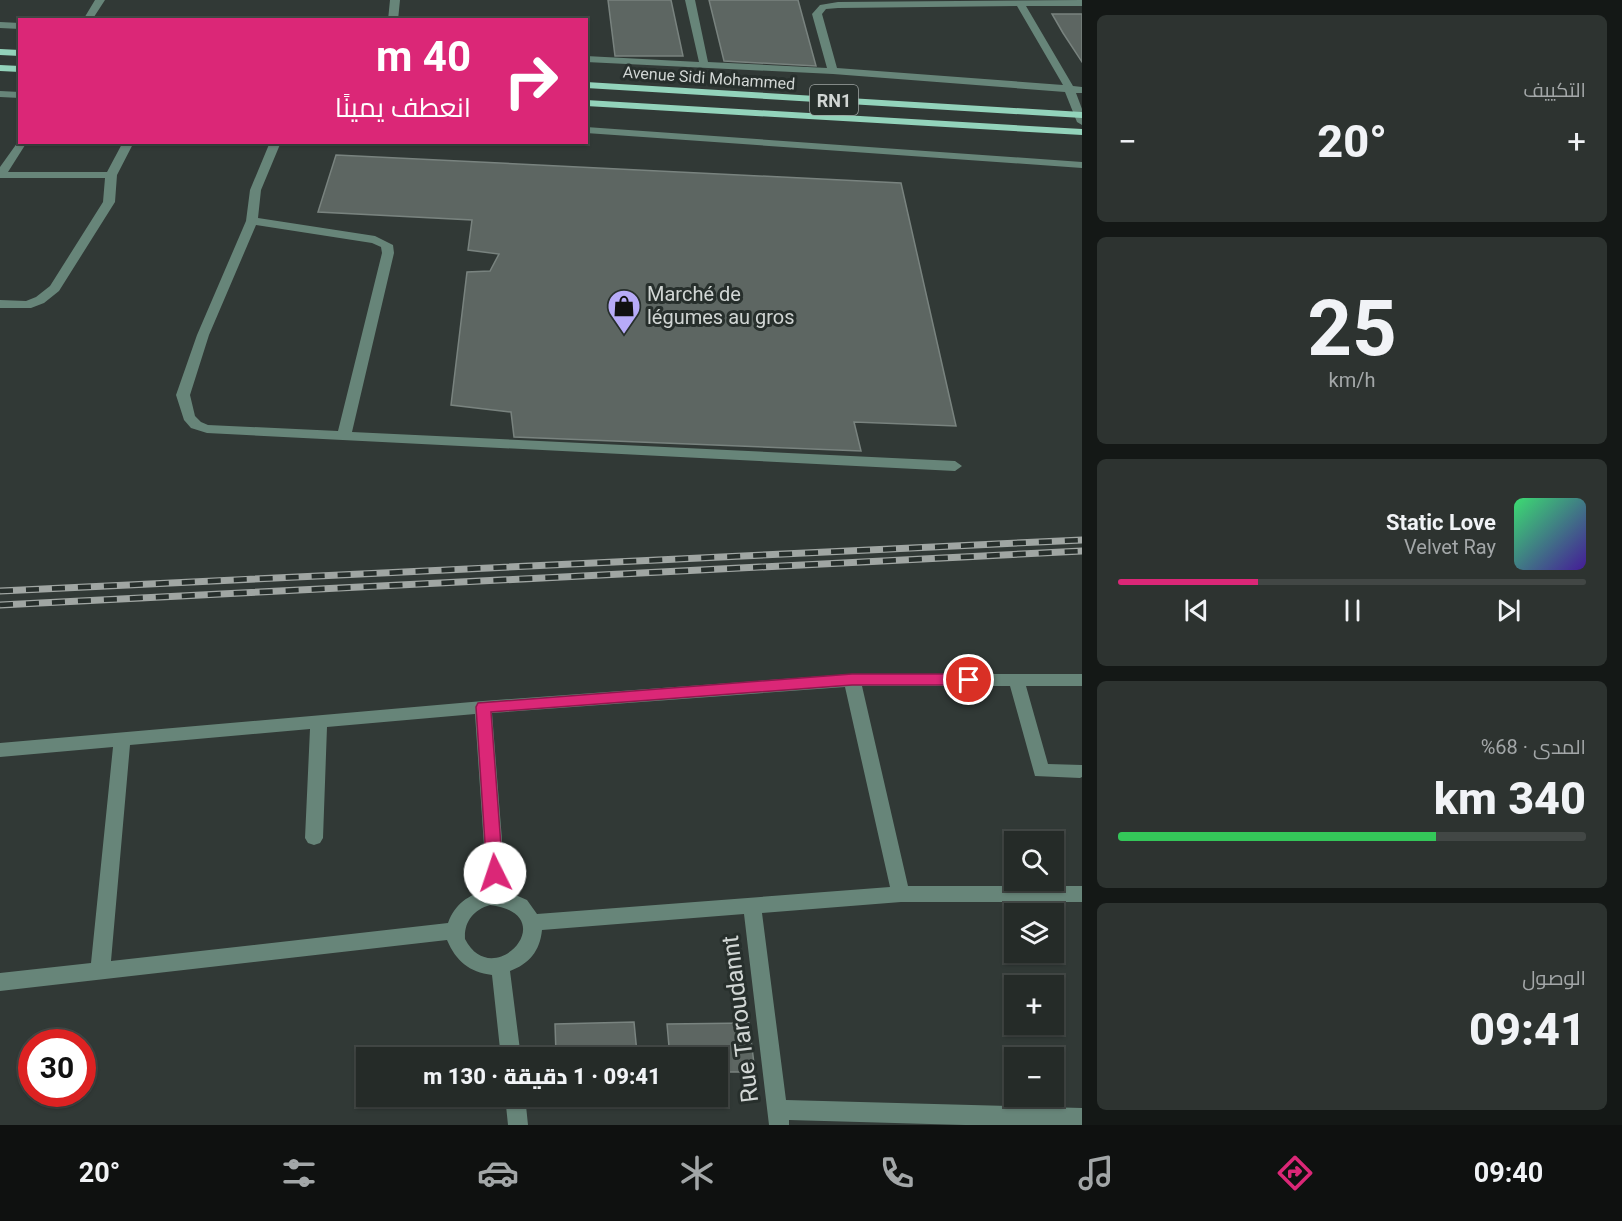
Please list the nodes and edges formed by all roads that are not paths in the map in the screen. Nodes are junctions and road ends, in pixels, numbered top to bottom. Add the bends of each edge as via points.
1 (100, 0) edge
2 (395, 0) edge
3 (690, 0) edge
4 (1019, 2) edge
5 (1082, 3) edge
6 (88, 18) edge
7 (393, 18) edge
8 (0, 25) edge
9 (18, 26) edge
10 (0, 52) edge
11 (18, 53) edge
12 (588, 59) edge
13 (704, 64) junction
14 (0, 68) edge
15 (18, 69) edge
16 (833, 71) junction
17 (588, 85) edge
18 (1070, 90) junction
19 (1082, 90) edge
20 (0, 94) edge
21 (18, 95) edge
22 (588, 103) edge
23 (1081, 117) edge
24 (588, 130) edge
25 (1082, 132) edge
26 (21, 144) edge
27 (128, 144) edge
28 (275, 144) edge
29 (1082, 165) edge
30 (111, 175) junction
31 (252, 220) junction
32 (0, 303) edge
33 (344, 436) junction
34 (955, 466) dead end
35 (852, 680) junction
36 (1016, 680) junction
37 (1082, 680) edge
38 (483, 707) junction
39 (319, 722) junction
40 (122, 739) junction
41 (0, 750) edge
42 (1080, 771) dead end
43 (314, 838) dead end
44 (901, 894) junction
45 (1082, 894) edge
46 (497, 897) junction
47 (752, 906) junction
48 (532, 922) junction
49 (455, 931) junction
50 (501, 965) junction
51 (100, 971) junction
52 (0, 982) edge
53 (510, 1047) edge
54 (516, 1107) edge
55 (778, 1118) edge
56 (1082, 1118) edge
57 (976, 1121) edge
58 (518, 1125) edge

1 - 6 street
2 - 7 street
3 - 13 street
4 - 5 street
4 - 16 street via 823,7 817,14
4 - 18 street
8 - 9 street
10 - 11 main road
12 - 13 street
13 - 16 street
14 - 15 main road
16 - 18 street
17 - 23 main road, Avenue Sidi Mohammed / RN1
18 - 19 street
18 - 23 street
20 - 21 street
22 - 25 main road, Avenue Sidi Mohammed / RN1
24 - 29 street
26 - 30 street via 0,175
27 - 30 street
28 - 31 street via 256,184
30 - 32 street via 109,202 55,288 27,304
31 - 33 street via 387,245
31 - 33 street via 202,335 183,395 189,417 207,429
33 - 34 street
35 - 36 street
35 - 38 street
35 - 44 street
36 - 37 street
36 - 42 street via 1041,771
38 - 39 street
38 - 46 street
39 - 40 street
39 - 43 street
40 - 41 street
40 - 51 street
44 - 45 street
44 - 47 street
46 - 48 street via 520,904
46 - 49 street via 468,906 457,920
47 - 48 street
47 - 55 street, Rue Taroudannt
48 - 50 street via 527,950 513,962
49 - 50 street via 461,950 471,960
49 - 51 street
50 - 53 street
51 - 52 street
54 - 58 street
55 - 57 street
56 - 57 street

